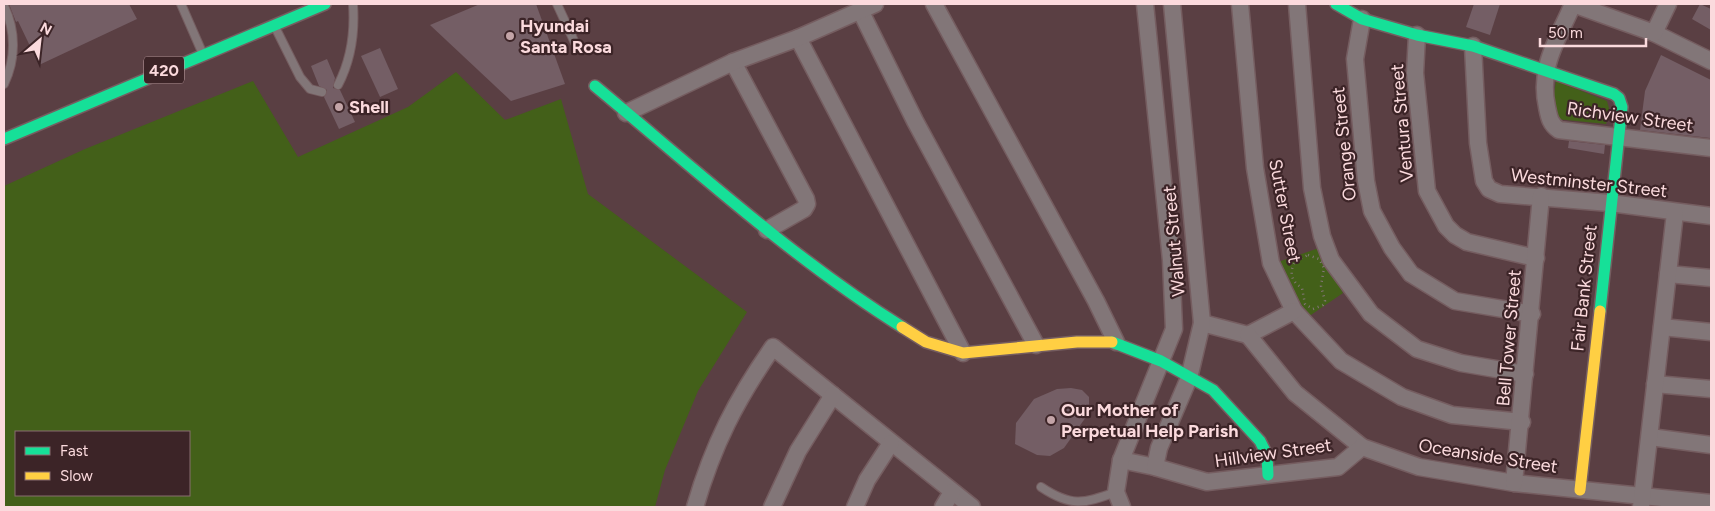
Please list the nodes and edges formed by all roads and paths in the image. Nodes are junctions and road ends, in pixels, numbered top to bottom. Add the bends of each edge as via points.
1 (181, 4) edge
2 (325, 4) edge
3 (353, 4) edge
4 (557, 4) edge
5 (934, 4) edge
6 (1145, 4) edge
7 (1172, 4) edge
8 (1240, 4) edge
9 (1297, 4) edge
10 (1336, 4) edge
11 (1573, 4) edge
12 (1668, 4) edge
13 (4, 6) edge
14 (867, 7) edge
15 (1362, 19) junction
16 (274, 26) junction
17 (1654, 33) junction
18 (1417, 35) junction
19 (798, 38) junction
20 (575, 43) dead end
21 (1473, 46) junction
22 (202, 53) junction
23 (1711, 61) edge
24 (733, 62) junction
25 (1544, 70) junction
26 (4, 84) edge
27 (338, 85) dead end
28 (595, 86) dead end
29 (322, 92) dead end
30 (626, 113) junction
31 (1618, 138) junction
32 (4, 139) edge
33 (1711, 148) edge
34 (1541, 196) junction
35 (1610, 203) junction
36 (1675, 213) junction
37 (1711, 216) edge
38 (767, 230) junction
39 (1536, 258) junction
40 (1668, 274) junction
41 (1711, 278) edge
42 (1319, 307) joint
43 (1294, 311) junction
44 (1532, 314) junction
45 (1202, 323) junction
46 (1662, 327) junction
47 (1711, 332) edge
48 (1248, 335) junction
49 (1116, 342) junction
50 (1036, 345) junction
51 (963, 352) junction
52 (1161, 361) junction
53 (1525, 374) junction
54 (1188, 378) junction
55 (1655, 384) junction
56 (1711, 389) edge
57 (832, 395) junction
58 (1522, 422) junction
59 (1650, 437) junction
60 (891, 443) junction
61 (1711, 445) edge
62 (1362, 447) junction
63 (1121, 460) junction
64 (1155, 466) junction
65 (1268, 475) junction
66 (1514, 483) junction
67 (1041, 487) dead end
68 (1580, 490) junction
69 (952, 492) junction
70 (1119, 500) edge
71 (1641, 501) edge
72 (1711, 503) edge
73 (695, 507) edge
74 (772, 507) edge
75 (855, 507) edge
76 (943, 507) edge
77 (972, 507) edge

1 - 22 lane
2 - 16 street, 420
3 - 27 lane via 352,44
4 - 20 lane
5 - 49 street
6 - 52 street via 1171,260 1174,329
7 - 45 street, Walnut Street
8 - 43 street, Sutter Street via 1255,168 1271,263
9 - 53 street via 1312,188 1330,260 1371,314 1418,348 1462,363
10 - 15 street
11 - 17 street
11 - 25 street, Richview Street
12 - 17 street
13 - 26 lane via 12,23 13,52
14 - 19 street
14 - 50 street via 915,121
15 - 18 street
15 - 44 street, Orange Street via 1355,59 1366,181 1372,211 1392,248 1411,274 1455,301
16 - 22 street, 420
16 - 29 lane via 300,77 310,89
17 - 23 street
18 - 21 street
18 - 39 street, Ventura Street via 1415,73 1427,191 1455,235 1467,242
19 - 24 street
19 - 51 street
21 - 25 street
21 - 34 street, Westminster Street via 1478,143 1484,181 1489,189 1500,194
22 - 32 street, 420
24 - 30 street
24 - 38 street via 806,198 804,209
25 - 31 street, Fair Bank Street via 1619,98 1622,107
25 - 31 street, Richview Street via 1543,92 1553,126 1559,130
28 - 30 street
30 - 38 street
31 - 33 street, Richview Street
31 - 35 street, Fair Bank Street
34 - 35 street, Westminster Street
34 - 39 street, Bell Tower Street
35 - 36 street, Westminster Street
35 - 68 street, Fair Bank Street
36 - 37 street, Westminster Street
36 - 40 street
38 - 51 street via 895,324 926,342
39 - 44 street, Bell Tower Street
40 - 41 street
40 - 46 street
42 - 42 path via 1325,301 1321,286 1323,263 1315,256 1301,256 1291,268 1293,281 1302,288 1305,304 1313,309
43 - 48 street
43 - 58 street, Sutter Street via 1341,361 1402,397 1452,415
44 - 53 street, Bell Tower Street
45 - 48 street
45 - 54 street, Walnut Street
46 - 47 street
46 - 55 street
48 - 62 street, Oceanside Street via 1295,393
49 - 50 street
49 - 52 street
50 - 51 street
52 - 54 street
52 - 63 street
53 - 58 street, Bell Tower Street
54 - 64 street, Walnut Street via 1159,448
54 - 65 street via 1213,390 1260,441 1267,455
55 - 56 street
55 - 59 street
57 - 60 street
57 - 73 street via 773,346 744,388 727,422 705,472
57 - 74 street via 798,451
58 - 66 street, Bell Tower Street
59 - 61 street
59 - 71 street
60 - 69 street
60 - 75 street
62 - 65 street, Hillview Street via 1338,467
62 - 66 street, Oceanside Street via 1419,467
63 - 64 street, Hillview Street
63 - 70 street
64 - 65 street, Hillview Street via 1207,482
66 - 68 street, Oceanside Street
67 - 70 lane via 1061,500
68 - 71 street, Oceanside Street
69 - 76 street
69 - 77 street
71 - 72 street, Oceanside Street

